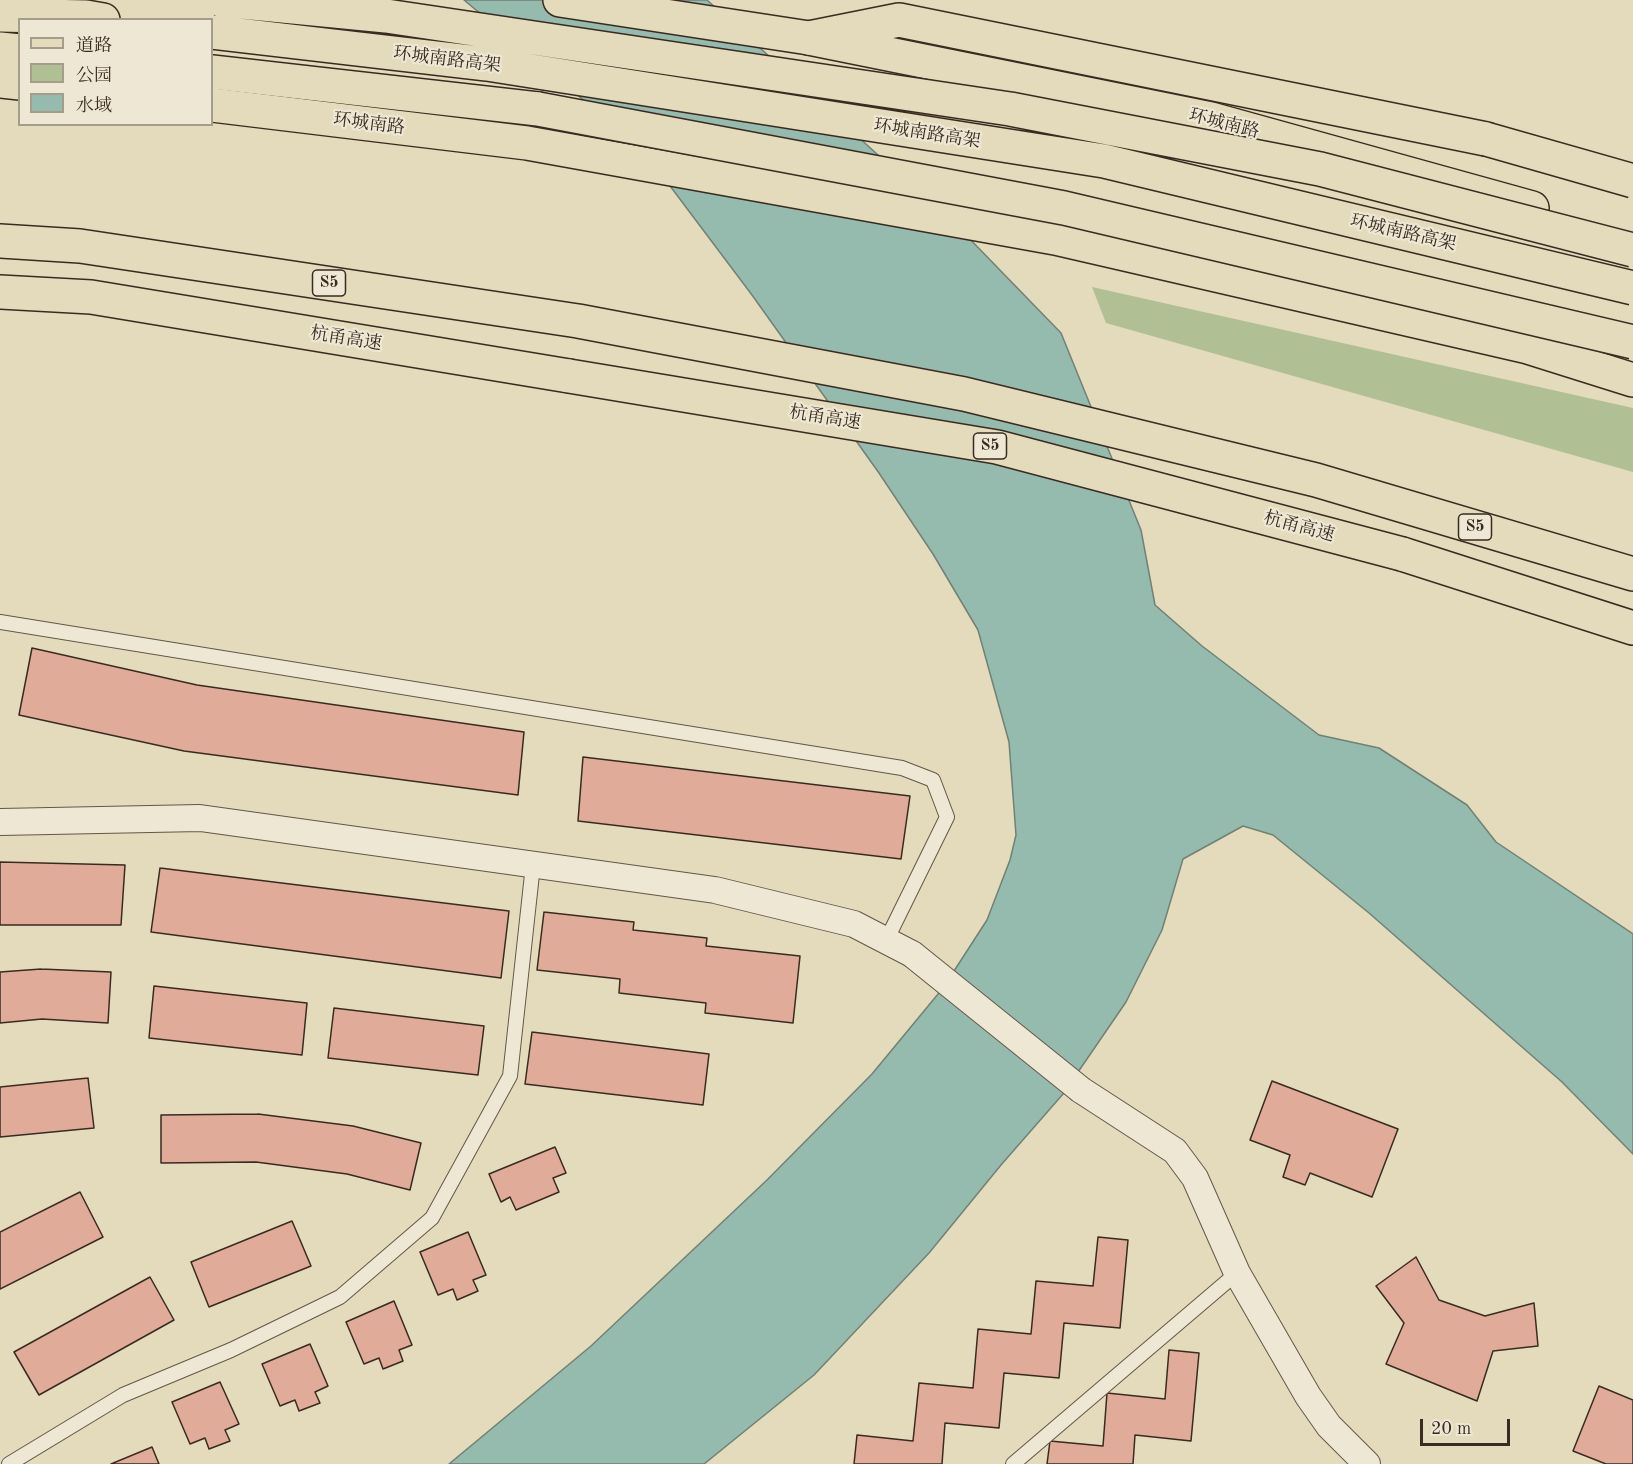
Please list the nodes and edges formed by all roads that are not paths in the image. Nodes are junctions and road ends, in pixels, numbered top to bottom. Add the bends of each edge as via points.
1 (221, 0) edge
2 (561, 0) edge
3 (0, 15) edge
4 (92, 18) edge
5 (213, 32) edge
6 (809, 38) junction
7 (0, 49) edge
8 (18, 51) edge
9 (213, 72) edge
10 (0, 81) edge
11 (18, 83) edge
12 (213, 105) edge
13 (1633, 180) edge
14 (1633, 236) edge
15 (0, 241) edge
16 (1633, 250) edge
17 (1633, 288) edge
18 (0, 292) edge
19 (1633, 342) edge
20 (1633, 380) edge
21 (1633, 574) edge
22 (0, 622) edge
23 (1633, 628) edge
24 (0, 822) edge
25 (533, 865) junction
26 (886, 940) junction
27 (1237, 1273) junction
28 (9, 1464) edge
29 (1013, 1464) edge
30 (1367, 1464) edge

1 - 16 main road, 环城南路高架, bridge via 386,16 1010,109 1320,169
2 - 6 main road, 环城南路
3 - 4 main road
5 - 17 main road, 环城南路高架, bridge via 488,64 1104,161
6 - 13 main road, bridge via 899,20 1486,139
6 - 14 main road, 环城南路 via 1212,119
7 - 8 main road
9 - 19 main road, bridge via 538,109 1064,208
10 - 11 main road
12 - 20 main road, 环城南路 via 527,142 1055,238 1528,347
15 - 21 main road, S5 via 80,246 578,321 964,394 1316,480
18 - 23 main road, 杭甬高速 / S5, bridge via 91,297 997,447 1402,554
22 - 26 lane via 902,768 933,780 947,817
24 - 25 street via 200,818
25 - 26 street via 715,890 854,924
25 - 28 lane via 510,1076 432,1218 339,1297 231,1350 123,1395
26 - 27 street, bridge via 912,954 1081,1090 1175,1151 1195,1178
27 - 29 lane
27 - 30 street via 1313,1403 1329,1426

